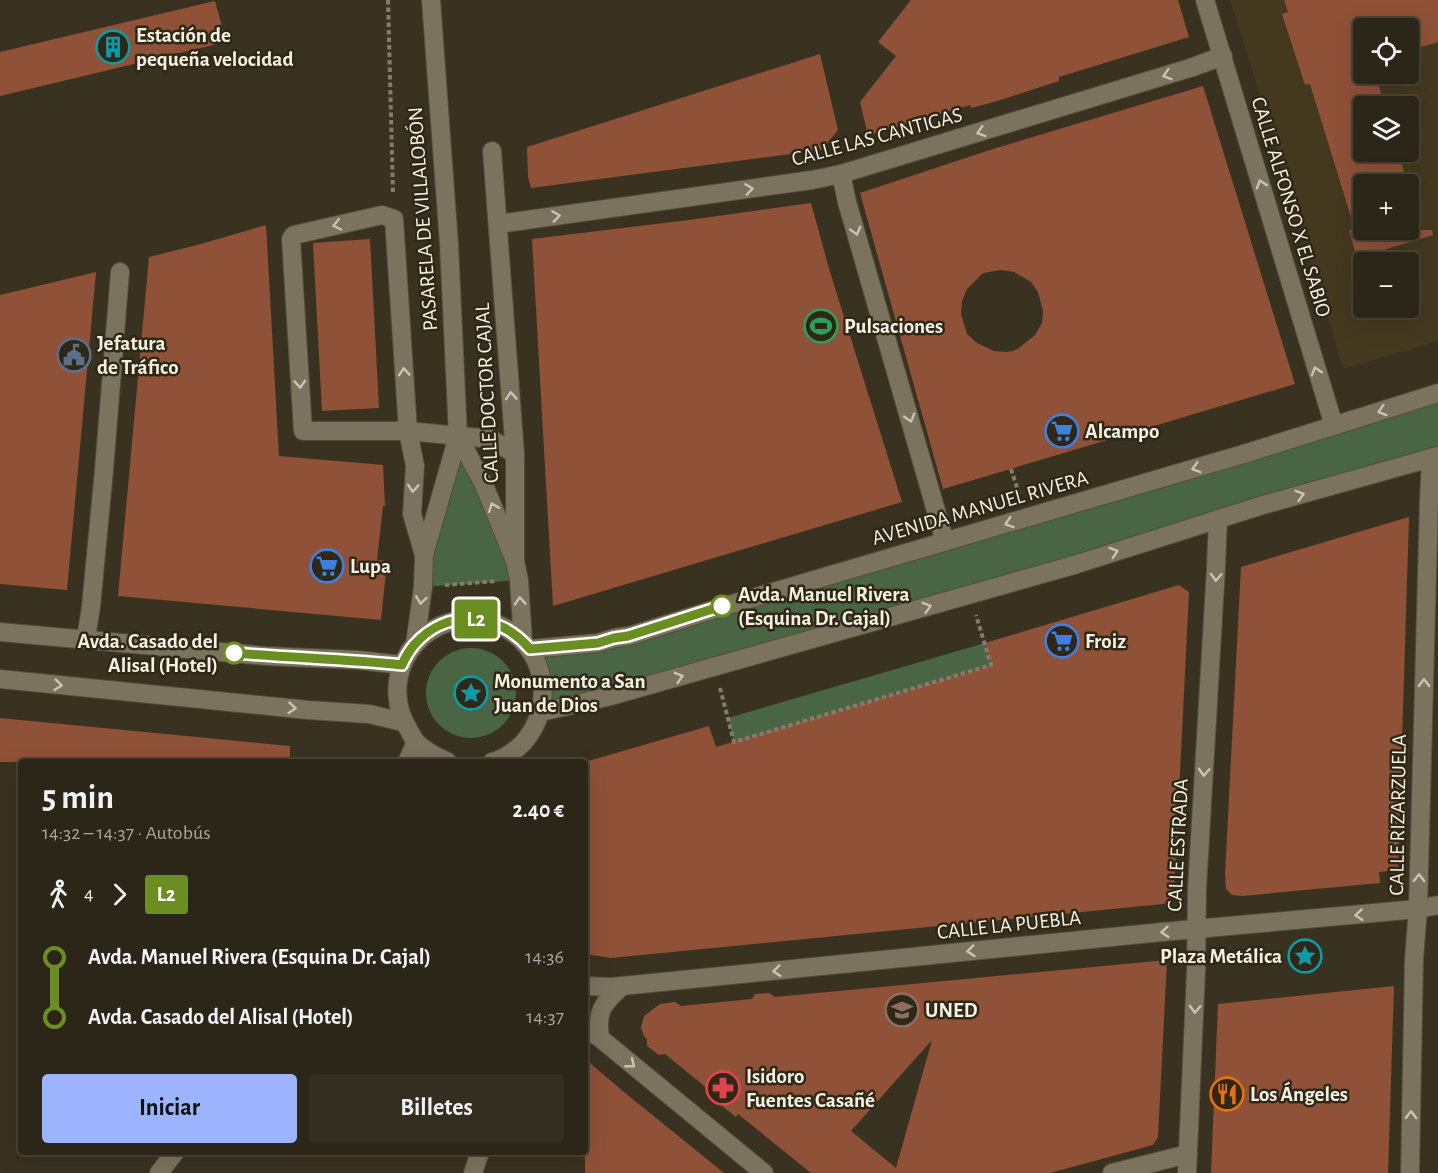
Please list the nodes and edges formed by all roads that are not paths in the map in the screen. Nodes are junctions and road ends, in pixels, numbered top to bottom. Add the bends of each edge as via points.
1 (431, 0) edge
2 (1205, 0) edge
3 (1223, 56) junction
4 (492, 151) dead end
5 (841, 174) junction
6 (498, 224) junction
7 (120, 272) dead end
8 (1438, 393) edge
9 (1334, 426) junction
10 (408, 431) junction
11 (458, 436) junction
12 (515, 454) junction
13 (1435, 457) edge
14 (1218, 519) junction
15 (945, 542) junction
16 (424, 555) junction
17 (515, 561) junction
18 (0, 632) edge
19 (86, 638) junction
20 (415, 644) junction
21 (527, 645) junction
22 (402, 665) junction
23 (0, 679) edge
24 (541, 712) junction
25 (403, 722) junction
26 (416, 742) junction
27 (516, 756) edge
28 (408, 759) edge
29 (440, 759) edge
30 (1438, 905) edge
31 (1418, 909) junction
32 (1196, 930) junction
33 (622, 986) junction
34 (588, 987) edge
35 (592, 1033) edge
36 (1188, 1154) junction
37 (173, 1155) edge
38 (479, 1155) edge
39 (159, 1173) edge
40 (473, 1173) edge
41 (764, 1173) edge
42 (1112, 1173) edge
43 (1187, 1173) edge
44 (1410, 1173) edge

1 - 11 street, PASARELA DE VILLALOBÓN
2 - 3 street, CALLE ALFONSO X EL SABIO
3 -> 5 street, CALLE LAS CANTIGAS
9 -> 3 street, CALLE ALFONSO X EL SABIO
4 - 6 street, CALLE DOCTOR CAJAL
6 -> 5 street, CALLE LAS CANTIGAS
5 -> 15 street
12 -> 6 street, CALLE DOCTOR CAJAL
7 - 19 street via 105,470
8 -> 9 street, AVENIDA MANUEL RIVERA
9 -> 15 street, AVENIDA MANUEL RIVERA
10 -> 10 street, CALLE DOCTOR CAJAL via 394,219 382,215 294,235 291,239 303,431
10 - 11 street, CALLE DOCTOR CAJAL
10 -> 16 street, CALLE DOCTOR CAJAL via 415,466 412,514
11 - 12 street via 491,439
11 - 16 street, CALLE DOCTOR CAJAL
17 -> 11 street, CALLE DOCTOR CAJAL via 484,485
12 - 17 street, CALLE DOCTOR CAJAL
14 -> 13 street
31 -> 13 street, CALLE RIZARZUELA via 1429,499
24 -> 14 street via 607,697 1074,565
14 -> 32 street, CALLE ESTRADA
15 - 21 street, AVENIDA MANUEL RIVERA via 628,636 598,643
16 -> 20 street, CALLE DOCTOR CAJAL
21 -> 17 street, CALLE DOCTOR CAJAL
18 - 19 street
19 - 22 street
20 - 21 street via 449,622 469,619 489,621 507,629
20 - 22 street
21 - 24 street, CALLE DOCTOR CAJAL via 540,669 544,691
22 - 25 street via 397,684
23 -> 25 street via 369,714
24 - 27 street
25 - 26 street
26 - 28 street
26 - 29 street
30 - 31 street, CALLE LA PUEBLA
31 -> 32 street, CALLE LA PUEBLA
44 -> 31 street, CALLE RIZARZUELA
32 -> 33 street, CALLE LA PUEBLA
32 -> 36 street, CALLE ESTRADA
33 - 34 street, CALLE LA PUEBLA
33 - 35 street via 601,1009
35 -> 41 street
36 - 42 street
36 - 43 street, CALLE ESTRADA
37 - 39 street
38 - 40 street

